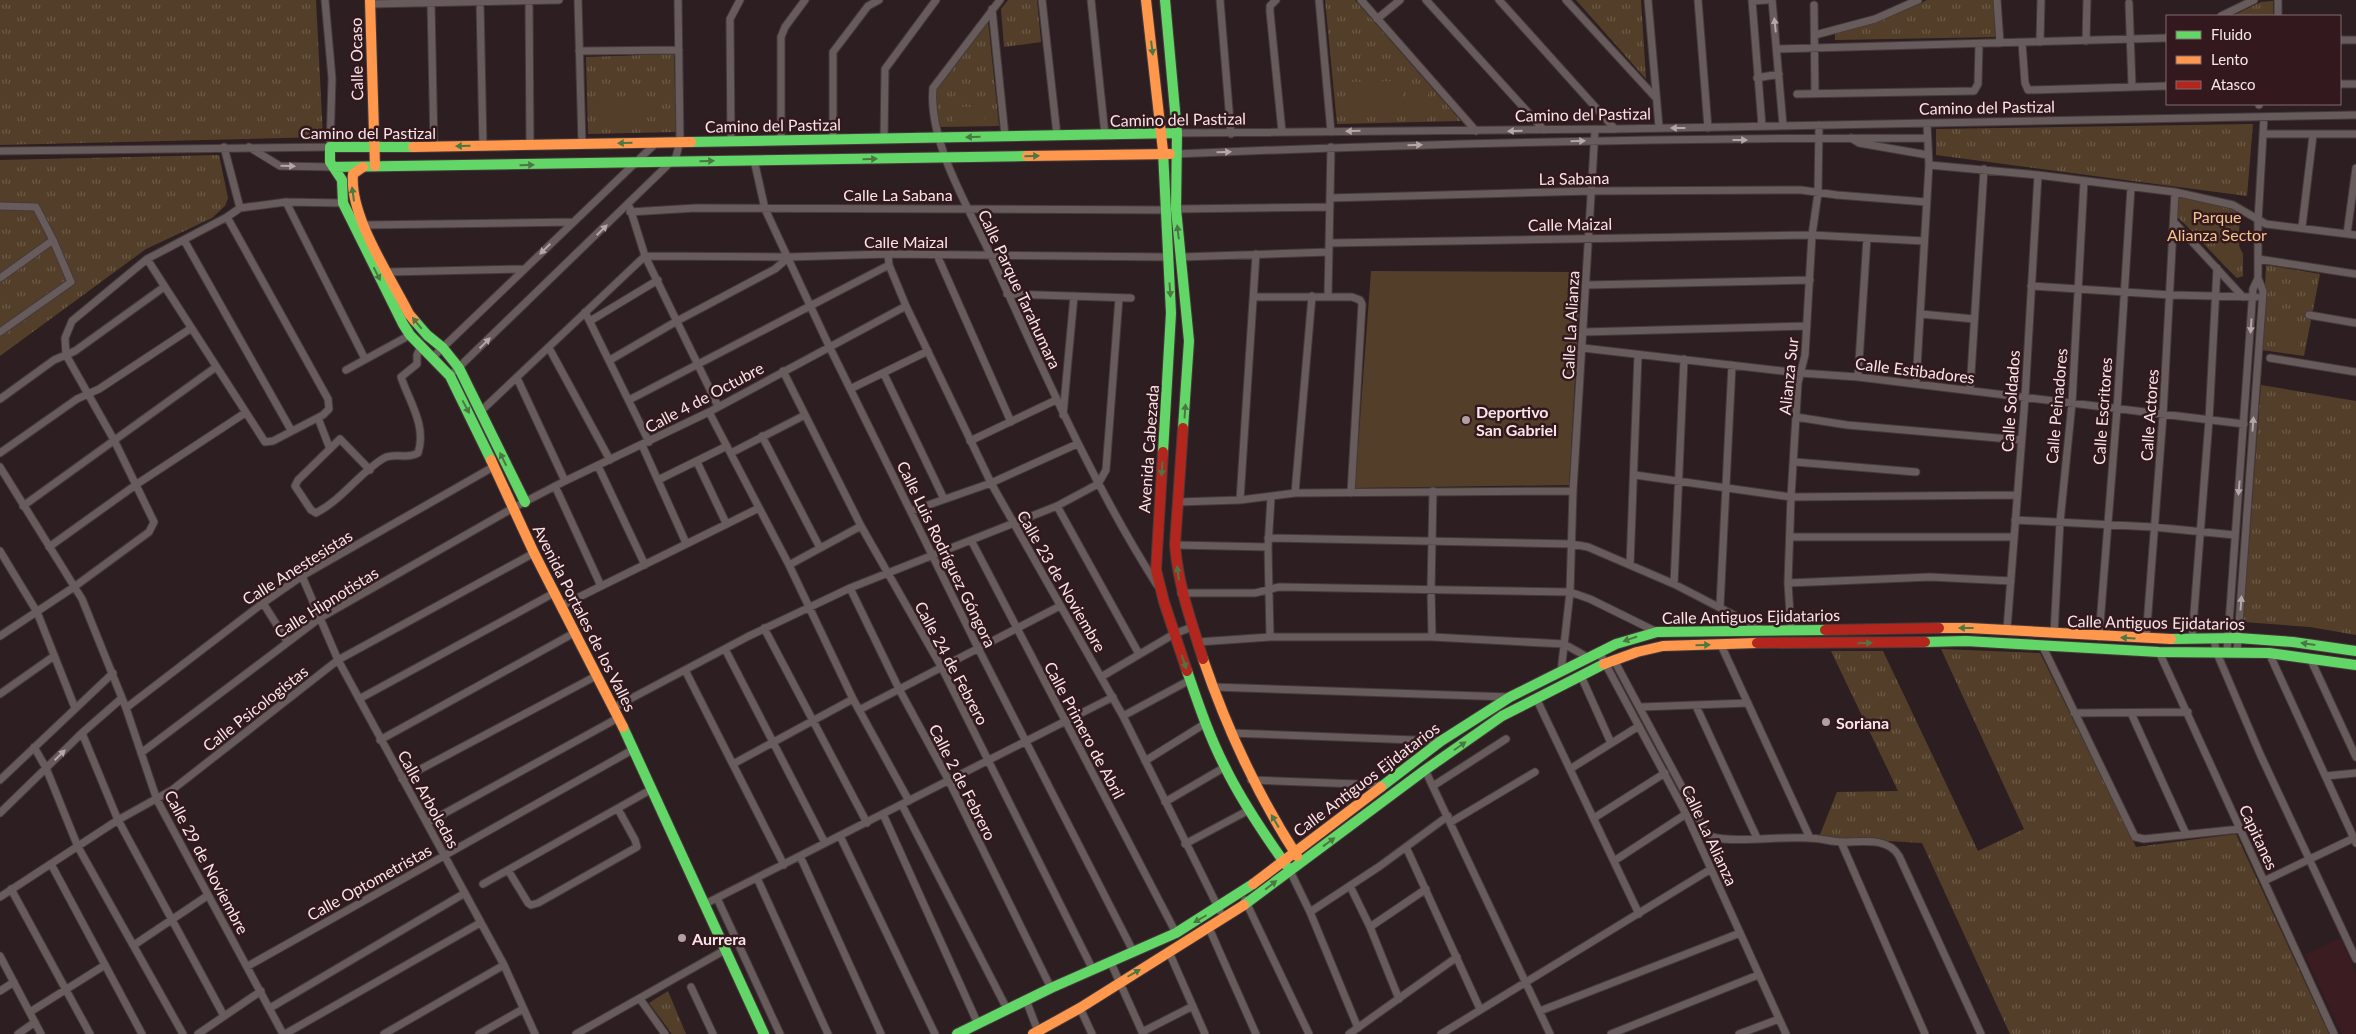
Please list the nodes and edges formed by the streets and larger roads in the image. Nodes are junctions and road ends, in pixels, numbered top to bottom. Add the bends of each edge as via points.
1 (325, 0) edge
2 (559, 0) edge
3 (578, 0) edge
4 (678, 0) edge
5 (740, 0) edge
6 (805, 0) edge
7 (879, 0) edge
8 (936, 0) edge
9 (1000, 0) edge
10 (1042, 0) edge
11 (1091, 0) edge
12 (1146, 0) edge
13 (1165, 0) edge
14 (1220, 0) edge
15 (1276, 0) edge
16 (1319, 0) edge
17 (1361, 0) edge
18 (1400, 0) edge
19 (1426, 0) edge
20 (1499, 0) edge
21 (1566, 0) edge
22 (1648, 0) edge
23 (1698, 0) edge
24 (1768, 0) edge
25 (1772, 0) edge
26 (1918, 0) edge
27 (1997, 0) edge
28 (2041, 0) edge
29 (2087, 0) edge
30 (2254, 0) edge
31 (2278, 0) edge
32 (529, 1) edge
33 (1752, 1) edge
34 (370, 2) edge
35 (480, 2) junction
36 (431, 3) junction
37 (2130, 3) dead end
38 (1814, 5) dead end
39 (992, 9) junction
40 (2223, 15) edge
41 (2278, 15) edge
42 (1377, 19) junction
43 (1815, 35) junction
44 (2166, 38) edge
45 (2341, 40) edge
46 (2356, 40) edge
47 (2086, 41) junction
48 (2131, 41) junction
49 (2040, 42) junction
50 (2000, 43) junction
51 (2022, 43) junction
52 (1979, 44) junction
53 (1814, 47) junction
54 (1778, 49) junction
55 (679, 50) junction
56 (579, 51) junction
57 (1779, 74) junction
58 (1171, 76) junction
59 (1155, 78) junction
60 (1757, 78) junction
61 (2341, 84) edge
62 (2356, 84) edge
63 (2166, 86) edge
64 (2132, 87) junction
65 (1815, 93) junction
66 (1797, 94) dead end
67 (1656, 98) junction
68 (2356, 115) edge
69 (2264, 117) junction
70 (1927, 124) junction
71 (1819, 125) junction
72 (1762, 126) junction
73 (1783, 126) junction
74 (1659, 128) junction
75 (1708, 128) junction
76 (1544, 130) junction
77 (1595, 130) junction
78 (1615, 130) junction
79 (1476, 131) junction
80 (1282, 132) junction
81 (1332, 132) junction
82 (1162, 134) junction
83 (1177, 134) junction
84 (1231, 134) junction
85 (2263, 134) junction
86 (2356, 134) edge
87 (1056, 135) junction
88 (1105, 135) junction
89 (2313, 135) junction
90 (1005, 136) junction
91 (939, 138) junction
92 (1851, 138) junction
93 (1927, 138) junction
94 (884, 139) junction
95 (1818, 139) junction
96 (781, 140) junction
97 (833, 140) junction
98 (680, 141) junction
99 (731, 141) junction
100 (1594, 141) junction
101 (656, 143) junction
102 (530, 144) junction
103 (582, 144) junction
104 (483, 145) junction
105 (224, 147) junction
106 (249, 147) junction
107 (330, 147) junction
108 (434, 147) junction
109 (1331, 147) junction
110 (374, 148) junction
111 (0, 151) edge
112 (1163, 154) junction
113 (1176, 154) junction
114 (1928, 155) junction
115 (946, 158) junction
116 (754, 160) junction
117 (637, 162) junction
118 (672, 162) junction
119 (1929, 165) junction
120 (333, 166) junction
121 (370, 166) junction
122 (2356, 168) edge
123 (1984, 169) junction
124 (2038, 175) junction
125 (2084, 181) junction
126 (2131, 187) junction
127 (1592, 191) junction
128 (2175, 192) junction
129 (1818, 193) junction
130 (1330, 198) junction
131 (286, 202) junction
132 (1926, 202) junction
133 (343, 203) junction
134 (0, 206) edge
135 (1330, 207) junction
136 (240, 208) junction
137 (630, 208) junction
138 (765, 208) junction
139 (968, 208) junction
140 (1171, 210) junction
141 (227, 217) junction
142 (2258, 221) junction
143 (573, 222) junction
144 (2174, 222) junction
145 (365, 225) junction
146 (2302, 227) junction
147 (354, 230) junction
148 (2347, 234) junction
149 (1812, 235) junction
150 (2356, 236) edge
151 (1588, 238) junction
152 (1868, 238) junction
153 (53, 240) junction
154 (184, 240) junction
155 (1329, 242) junction
156 (1924, 242) junction
157 (1329, 252) junction
158 (888, 254) junction
159 (1256, 254) junction
160 (990, 255) junction
161 (646, 256) junction
162 (937, 256) junction
163 (789, 257) junction
164 (1182, 257) junction
165 (1168, 258) junction
166 (147, 259) junction
167 (2258, 259) junction
168 (889, 265) junction
169 (2216, 268) junction
170 (524, 269) junction
171 (388, 272) junction
172 (2356, 274) edge
173 (0, 278) edge
174 (2258, 278) junction
175 (658, 280) junction
176 (1810, 280) junction
177 (1586, 285) junction
178 (2032, 286) junction
179 (164, 287) junction
180 (2078, 288) junction
181 (2123, 292) junction
182 (1007, 294) junction
183 (2171, 295) junction
184 (1074, 296) junction
185 (1312, 296) junction
186 (1328, 296) junction
187 (2216, 296) junction
188 (1254, 297) junction
189 (2243, 297) junction
190 (2252, 297) junction
191 (1120, 298) junction
192 (1131, 298) dead end
193 (2262, 298) junction
194 (811, 305) junction
195 (906, 306) junction
196 (585, 312) junction
197 (1921, 314) junction
198 (2309, 315) dead end
199 (1974, 319) junction
200 (590, 321) junction
201 (677, 321) junction
202 (2356, 323) edge
203 (1807, 326) junction
204 (190, 329) junction
205 (0, 332) edge
206 (1583, 332) junction
207 (410, 335) junction
208 (421, 346) junction
209 (829, 346) junction
210 (443, 348) junction
211 (549, 348) junction
212 (1583, 348) junction
213 (928, 350) junction
214 (1638, 354) junction
215 (66, 355) junction
216 (433, 357) junction
217 (2270, 358) dead end
218 (365, 359) junction
219 (1684, 359) junction
220 (610, 360) junction
221 (696, 364) junction
222 (1732, 365) junction
223 (216, 368) junction
224 (458, 368) junction
225 (346, 370) dead end
226 (783, 371) junction
227 (2356, 372) edge
228 (1800, 373) junction
229 (884, 374) junction
230 (450, 376) junction
231 (1858, 377) junction
232 (517, 378) junction
233 (1916, 384) junction
234 (850, 389) junction
235 (1970, 390) junction
236 (89, 394) junction
237 (2026, 398) junction
238 (0, 399) edge
239 (629, 400) junction
240 (1056, 400) junction
241 (2072, 403) junction
242 (718, 406) junction
243 (2117, 409) junction
244 (480, 412) junction
245 (709, 412) junction
246 (245, 413) junction
247 (804, 415) junction
248 (1063, 415) junction
249 (2163, 415) junction
250 (1796, 417) junction
251 (318, 418) junction
252 (2210, 420) junction
253 (1011, 422) junction
254 (2244, 424) junction
255 (291, 430) junction
256 (762, 436) junction
257 (114, 440) junction
258 (2021, 440) junction
259 (970, 441) junction
260 (646, 443) junction
261 (1077, 444) junction
262 (330, 449) junction
263 (729, 449) junction
264 (0, 453) edge
265 (610, 460) junction
266 (698, 462) junction
267 (1795, 462) junction
268 (598, 466) junction
269 (0, 467) edge
270 (493, 467) junction
271 (370, 470) junction
272 (1916, 472) dead end
273 (1634, 475) junction
274 (565, 480) junction
275 (658, 480) junction
276 (1681, 481) junction
277 (991, 483) junction
278 (137, 484) junction
279 (1098, 484) junction
280 (555, 486) junction
281 (1727, 488) junction
282 (1433, 491) junction
283 (1574, 492) junction
284 (1351, 493) junction
285 (1295, 494) junction
286 (2017, 495) junction
287 (1271, 497) junction
288 (1791, 497) junction
289 (944, 498) junction
290 (1240, 500) junction
291 (525, 502) junction
292 (1178, 502) junction
293 (23, 506) junction
294 (1057, 506) junction
295 (513, 508) junction
296 (759, 508) junction
297 (911, 511) junction
298 (2015, 520) junction
299 (2060, 522) junction
300 (726, 523) junction
301 (1014, 523) junction
302 (2107, 525) junction
303 (861, 526) junction
304 (2154, 527) junction
305 (2201, 532) junction
306 (2235, 535) junction
307 (2014, 536) junction
308 (1790, 537) junction
309 (1268, 538) junction
310 (971, 540) junction
311 (1432, 541) junction
312 (686, 543) junction
313 (1572, 544) junction
314 (1176, 545) junction
315 (49, 547) junction
316 (820, 548) junction
317 (1268, 548) junction
318 (0, 551) edge
319 (534, 553) junction
320 (932, 554) junction
321 (645, 564) junction
322 (789, 565) junction
323 (1630, 565) junction
324 (888, 572) junction
325 (302, 576) junction
326 (2011, 581) junction
327 (1788, 583) junction
328 (1674, 584) junction
329 (601, 586) junction
330 (74, 587) junction
331 (850, 588) junction
332 (1160, 590) junction
333 (1430, 590) junction
334 (1268, 591) junction
335 (1570, 592) junction
336 (554, 593) junction
337 (1181, 593) junction
338 (263, 603) junction
339 (561, 606) junction
340 (1060, 606) junction
341 (1720, 606) junction
342 (809, 607) junction
343 (37, 612) junction
344 (320, 618) junction
345 (1192, 627) junction
346 (764, 628) junction
347 (1017, 629) junction
348 (1762, 629) junction
349 (2007, 629) junction
350 (1791, 630) junction
351 (1658, 632) junction
352 (574, 633) junction
353 (1174, 634) junction
354 (2054, 634) junction
355 (0, 636) edge
356 (1270, 637) junction
357 (1432, 637) junction
358 (2099, 637) junction
359 (2214, 638) junction
360 (2234, 638) junction
361 (2146, 639) junction
362 (2192, 639) junction
363 (287, 641) junction
364 (1198, 642) junction
365 (1564, 644) junction
366 (1722, 645) junction
367 (2042, 645) junction
368 (978, 648) junction
369 (725, 649) junction
370 (2216, 651) junction
371 (2356, 651) edge
372 (1599, 652) junction
373 (2159, 652) junction
374 (2232, 652) junction
375 (2269, 653) junction
376 (1139, 654) junction
377 (54, 656) junction
378 (1589, 658) junction
379 (2310, 658) junction
380 (338, 660) junction
381 (1610, 662) junction
382 (2356, 665) edge
383 (942, 668) junction
384 (685, 670) junction
385 (1560, 672) junction
386 (113, 674) junction
387 (596, 676) junction
388 (1581, 676) junction
389 (1101, 677) junction
390 (1190, 680) junction
391 (1213, 688) junction
392 (899, 690) junction
393 (0, 694) edge
394 (1112, 697) junction
395 (1510, 697) junction
396 (122, 698) junction
397 (1536, 698) junction
398 (359, 699) junction
399 (853, 699) junction
400 (1748, 703) junction
401 (1641, 706) junction
402 (1696, 706) junction
403 (75, 708) junction
404 (126, 708) junction
405 (613, 708) junction
406 (859, 710) junction
407 (2188, 712) junction
408 (2074, 713) junction
409 (2131, 713) junction
410 (1123, 716) junction
411 (618, 718) junction
412 (812, 721) junction
413 (1065, 722) junction
414 (1206, 723) junction
415 (1640, 726) junction
416 (1230, 733) junction
417 (82, 734) junction
418 (1506, 739) dead end
419 (380, 740) junction
420 (1027, 741) junction
421 (1441, 741) junction
422 (774, 743) junction
423 (1610, 744) junction
424 (34, 747) junction
425 (634, 749) junction
426 (141, 753) junction
427 (2356, 757) edge
428 (1145, 760) junction
429 (988, 762) junction
430 (733, 764) junction
431 (1225, 767) junction
432 (46, 768) junction
433 (1570, 769) junction
434 (1425, 770) junction
435 (1535, 772) dead end
436 (1664, 773) junction
437 (2356, 773) edge
438 (2326, 776) junction
439 (402, 779) junction
440 (0, 780) edge
441 (1251, 780) junction
442 (949, 781) junction
443 (1384, 785) junction
444 (1433, 786) junction
445 (652, 789) junction
446 (157, 800) junction
447 (909, 801) junction
448 (1165, 802) junction
449 (902, 805) junction
450 (618, 809) junction
451 (1249, 810) junction
452 (0, 813) edge
453 (884, 814) junction
454 (1686, 814) junction
455 (1594, 818) junction
456 (1450, 819) junction
457 (118, 820) junction
458 (2346, 821) junction
459 (2356, 821) edge
460 (427, 823) junction
461 (867, 823) junction
462 (2240, 829) junction
463 (2186, 834) junction
464 (840, 836) junction
465 (1757, 838) junction
466 (1810, 838) junction
467 (2355, 841) edge
468 (1841, 842) junction
469 (825, 843) junction
470 (1185, 844) junction
471 (78, 847) junction
472 (1406, 847) junction
473 (1294, 852) junction
474 (444, 856) junction
475 (800, 856) junction
476 (2310, 860) junction
477 (1283, 861) junction
478 (1614, 861) junction
479 (1301, 862) junction
480 (51, 864) junction
481 (784, 864) junction
482 (1711, 869) junction
483 (508, 870) junction
484 (1290, 871) junction
485 (757, 878) junction
486 (2264, 881) junction
487 (483, 884) dead end
488 (1350, 886) junction
489 (1426, 888) junction
490 (11, 889) junction
491 (465, 893) junction
492 (1242, 893) junction
493 (207, 896) junction
494 (0, 897) edge
495 (717, 898) junction
496 (1247, 903) junction
497 (705, 904) junction
498 (1218, 908) junction
499 (1310, 912) junction
500 (1639, 914) junction
501 (1224, 918) junction
502 (171, 920) junction
503 (480, 923) junction
504 (1370, 927) junction
505 (1209, 928) junction
506 (1176, 933) junction
507 (1740, 933) junction
508 (134, 944) junction
509 (725, 950) junction
510 (1169, 952) junction
511 (1134, 953) junction
512 (0, 956) edge
513 (1457, 957) junction
514 (2356, 959) edge
515 (1111, 963) junction
516 (105, 965) junction
517 (504, 965) junction
518 (248, 966) junction
519 (1093, 970) junction
520 (1758, 975) junction
521 (1526, 981) junction
522 (14, 982) junction
523 (1119, 982) junction
524 (691, 987) dead end
525 (1051, 988) junction
526 (0, 991) edge
527 (66, 991) junction
528 (261, 991) junction
529 (640, 998) junction
530 (1399, 999) junction
531 (1026, 1000) junction
532 (1193, 1006) junction
533 (270, 1008) junction
534 (1080, 1008) junction
535 (523, 1009) junction
536 (1007, 1009) junction
537 (1480, 1009) junction
538 (1540, 1011) junction
539 (30, 1012) junction
540 (224, 1016) junction
541 (1779, 1018) junction
542 (35, 1022) junction
543 (978, 1024) junction
544 (1358, 1028) junction
545 (1925, 1031) edge
546 (1037, 1033) edge
547 (1142, 1033) edge
548 (18, 1034) edge
549 (41, 1034) edge
550 (90, 1034) edge
551 (142, 1034) edge
552 (183, 1034) edge
553 (198, 1034) edge
554 (284, 1034) edge
555 (384, 1034) edge
556 (479, 1034) edge
557 (535, 1034) edge
558 (576, 1034) edge
559 (665, 1034) edge
560 (712, 1034) edge
561 (764, 1034) edge
562 (780, 1034) edge
563 (828, 1034) edge
564 (881, 1034) edge
565 (935, 1034) edge
566 (956, 1034) edge
567 (1092, 1034) edge
568 (1205, 1034) edge
569 (1256, 1034) edge
570 (1309, 1034) edge
571 (1349, 1034) edge
572 (1441, 1034) edge
573 (1550, 1034) edge
574 (1610, 1034) edge
575 (1739, 1034) edge
576 (1786, 1034) edge
577 (1981, 1034) edge
578 (2334, 1034) edge

1 - 107 street via 332,78
2 - 32 street
3 - 56 street
4 - 55 street
5 - 99 street via 730,19
6 - 96 street via 781,37
7 - 97 street via 868,6 833,52
8 - 94 street via 885,69
9 - 39 street, Calle Parque Tarahumara
10 - 87 street
11 - 88 street
12 -> 59 street, Avenida Cabezada
13 - 58 street, Avenida Cabezada
14 - 84 street
15 - 80 street via 1270,6 1270,12
16 - 81 street
17 - 42 street
18 - 42 street
19 - 76 street
20 - 78 street
21 - 67 street
22 - 67 street
23 - 75 street
24 - 33 street
54 -> 25 street
26 - 43 street via 1875,19
27 - 50 street
28 - 49 street
29 - 47 street
30 - 40 street
31 - 41 street
32 - 35 street
32 - 102 street
33 - 60 street
34 - 36 street
34 - 110 street, Calle Ocaso
35 - 36 street
35 - 104 street
36 - 108 street
37 - 48 street
38 - 43 street
39 - 90 street
39 - 91 street, Calle Parque Tarahumara via 933,88 935,126
42 - 79 street
43 - 53 street
44 - 48 street
45 - 46 street
47 - 48 street
47 - 49 street
48 - 64 street
49 - 51 street
50 - 51 street
50 - 52 street
51 - 64 street via 2028,90
52 - 53 street
52 - 65 street via 1978,84 1974,91
53 - 54 street
53 - 65 street
54 - 57 street
55 - 56 street
55 - 98 street
56 - 103 street
57 - 60 street
57 - 73 street
58 - 59 street
58 - 83 street, Avenida Cabezada
59 - 82 street, Avenida Cabezada
60 - 72 street
61 - 62 street
63 - 64 street
65 - 66 street
67 - 74 street
68 - 69 street, Camino del Pastizal
69 - 70 street, Camino del Pastizal
69 - 85 street
70 - 71 street, Camino del Pastizal
70 - 93 street
71 - 73 street, Camino del Pastizal
71 - 95 street, Alianza Sur
72 - 73 street, Camino del Pastizal
72 - 75 street, Camino del Pastizal
75 -> 74 street, Camino del Pastizal
74 - 78 street, Camino del Pastizal
76 - 77 street, Camino del Pastizal
76 -> 79 street, Camino del Pastizal
77 - 78 street, Camino del Pastizal
77 - 100 street, Calle La Alianza
79 -> 81 street, Camino del Pastizal
80 - 81 street, Camino del Pastizal
80 - 84 street, Camino del Pastizal
82 - 83 street, Camino del Pastizal
82 - 88 street, Camino del Pastizal
82 - 112 street, Avenida Cabezada
83 - 84 street, Camino del Pastizal
83 - 113 street, Avenida Cabezada
85 - 89 street
85 - 142 street
86 - 89 street
87 - 88 street, Camino del Pastizal
87 - 90 street, Camino del Pastizal
89 - 146 street
90 -> 91 street, Camino del Pastizal
91 - 94 street, Camino del Pastizal
91 - 115 street, Calle Parque Tarahumara
92 - 93 street, Camino del Pastizal
92 - 95 street, Camino del Pastizal
92 - 114 street via 1859,143
93 - 114 street
94 - 97 street, Camino del Pastizal
100 -> 95 street, Camino del Pastizal
95 - 129 street, Alianza Sur
96 - 97 street, Camino del Pastizal
96 - 99 street, Camino del Pastizal
98 - 99 street, Camino del Pastizal
98 - 101 street, Camino del Pastizal
98 - 118 street
109 -> 100 street, Camino del Pastizal
100 - 127 street, Calle La Alianza
101 -> 103 street, Camino del Pastizal
101 - 117 street
102 - 103 street, Camino del Pastizal
102 - 104 street, Camino del Pastizal
104 -> 108 street, Camino del Pastizal
105 - 106 street, Camino del Pastizal
105 - 111 street, Camino del Pastizal
105 - 136 street
106 - 107 street, Camino del Pastizal
106 -> 120 street via 280,166
107 - 110 street, Camino del Pastizal
107 - 120 street, Avenida Portales de los Valles
108 - 110 street, Camino del Pastizal
113 -> 109 street, Camino del Pastizal
109 - 130 street
110 - 121 street, Calle Ocaso
112 - 113 street, Camino del Pastizal
115 -> 112 street, Camino del Pastizal
112 - 140 street, Avenida Cabezada
113 - 140 street, Avenida Cabezada
114 - 119 street
116 -> 115 street, Camino del Pastizal
115 - 139 street, Calle Parque Tarahumara
118 -> 116 street, Camino del Pastizal
116 - 138 street, Calle Luis Rodríguez Góngora
117 - 118 street, Camino del Pastizal
121 -> 117 street, Camino del Pastizal
117 - 143 street
118 - 137 street
119 - 123 street
119 - 132 street
120 - 121 street, Camino del Pastizal
120 - 133 street, Avenida Portales de los Valles via 342,180
145 -> 121 street via 358,214 353,174
122 - 148 street
123 - 124 street
123 - 199 street
124 - 125 street
124 - 178 street, Calle Soldados
125 - 126 street
125 - 180 street, Calle Peinadores
126 - 128 street
126 - 181 street, Calle Escritores
127 - 129 street, La Sabana via 1801,190
127 - 130 street, La Sabana
127 - 151 street, Calle La Alianza
128 - 142 street via 2232,205
128 - 144 street, Calle Actores
129 - 132 street, La Sabana
129 - 149 street, Alianza Sur
130 - 135 street
131 - 133 street
131 - 136 street
131 - 218 street
132 - 156 street
133 - 147 street, Avenida Portales de los Valles
134 - 153 street via 36,207
135 - 140 street, Calle La Sabana
135 - 155 street
136 - 141 street
137 - 138 street, Calle La Sabana
137 - 161 street
224 -> 137 street
138 - 139 street, Calle La Sabana
138 - 163 street, Calle Luis Rodríguez Góngora
139 - 140 street, Calle La Sabana
139 - 160 street, Calle Parque Tarahumara
164 -> 140 street, Avenida Cabezada
140 - 165 street, Avenida Cabezada
141 - 154 street
141 - 251 street via 328,399 330,409
142 - 146 street
142 - 167 street
143 - 145 street
143 -> 170 street
144 - 169 street
144 - 183 street, Calle Actores
145 - 147 street
145 - 171 street
146 - 148 street
147 -> 207 street, Avenida Portales de los Valles
148 - 150 street
149 - 151 street, Calle Maizal
149 - 152 street, Calle Maizal
149 - 176 street, Alianza Sur
151 - 155 street, Calle Maizal
151 - 177 street, Calle La Alianza
152 - 156 street, Calle Maizal
152 - 231 street
153 - 173 street
153 - 205 street via 70,282
154 - 166 street
154 - 255 street
155 - 157 street
156 - 197 street
157 - 159 street
157 - 186 street
158 - 162 street, Calle Maizal
158 - 163 street, Calle Maizal
158 - 168 street, Calle 23 de Noviembre
159 - 164 street
159 - 188 street
160 - 162 street, Calle Maizal
160 - 165 street, Calle Maizal
160 - 182 street, Calle Parque Tarahumara
161 - 163 street, Calle Maizal
161 - 175 street
161 - 196 street
162 - 253 street
163 - 194 street, Calle Luis Rodríguez Góngora
163 - 201 street via 775,269
292 -> 164 street, Avenida Cabezada via 1189,341
165 -> 332 street, Avenida Cabezada via 1171,314 1156,549
166 - 179 street
166 - 215 street via 72,321 64,338
167 - 172 street
167 - 174 street
168 - 194 street
168 - 195 street, Calle 23 de Noviembre
169 - 187 street
169 - 189 street
170 - 171 street
170 - 210 street
210 -> 171 street via 409,314
174 - 190 street
174 - 193 street
175 - 200 street
175 - 201 street
176 - 177 street
176 - 203 street, Alianza Sur
177 - 206 street, Calle La Alianza
178 - 180 street
178 - 237 street, Calle Soldados
179 - 204 street
179 - 215 street
180 - 181 street
180 - 241 street, Calle Peinadores
181 - 183 street
181 - 243 street, Calle Escritores
182 - 184 street
182 - 240 street, Calle Parque Tarahumara
183 - 187 street
183 - 249 street, Calle Actores
184 - 191 street
184 - 248 street
185 - 186 street
185 - 188 street
185 - 285 street
186 - 284 street via 1357,298 1363,309
187 - 189 street
187 - 252 street
188 - 290 street
189 - 190 street
190 - 193 street
190 -> 254 street
191 - 192 street
191 - 279 street via 1106,470
360 -> 193 street
194 - 209 street, Calle Luis Rodríguez Góngora
194 - 221 street
195 - 209 street, Calle 4 de Octubre
195 - 213 street, Calle 23 de Noviembre
196 - 200 street
196 - 211 street
197 - 199 street
197 - 233 street
198 - 202 street
199 - 235 street
200 - 220 street
201 - 220 street
201 - 221 street
203 - 206 street
203 - 228 street, Alianza Sur
204 - 223 street
204 - 236 street
206 - 212 street, Calle La Alianza
207 - 208 street, Avenida Portales de los Valles
207 - 218 street
208 - 216 street, Avenida Portales de los Valles
208 - 271 street via 417,364 401,377 420,431 418,453 405,457 389,456
209 - 226 street, Calle 4 de Octubre
209 - 234 street, Calle Luis Rodríguez Góngora
210 - 216 street
210 - 224 street
211 - 232 street
211 - 265 street
212 - 214 street, Calle Estibadores
212 - 283 street, Calle La Alianza
213 - 229 street
213 - 259 street, Calle 23 de Noviembre
214 - 219 street, Calle Estibadores
214 - 273 street
215 - 236 street
215 - 238 street
216 - 230 street, Avenida Portales de los Valles
217 - 227 street
218 - 225 street
219 - 222 street, Calle Estibadores
219 - 276 street
220 - 239 street
221 - 239 street
221 - 242 street
222 - 228 street, Calle Estibadores
222 - 281 street
223 - 246 street
223 - 257 street
224 - 230 street
224 - 244 street
226 - 242 street, Calle 4 de Octubre
226 - 247 street, Calle 24 de Febrero
228 - 231 street, Calle Estibadores
228 - 250 street, Alianza Sur
229 - 234 street
229 - 289 street
230 -> 270 street, Avenida Portales de los Valles
231 - 233 street, Calle Estibadores
232 - 244 street
232 - 274 street
233 - 235 street, Calle Estibadores
234 - 297 street, Calle Luis Rodríguez Góngora
235 - 237 street, Calle Estibadores
236 - 257 street
236 - 264 street
237 - 241 street, Calle Estibadores
237 - 258 street, Calle Soldados
239 - 260 street
240 - 248 street, Calle Parque Tarahumara
240 - 253 street
241 - 243 street, Calle Estibadores
241 - 299 street, Calle Peinadores
242 - 245 street, Calle 4 de Octubre
243 - 249 street, Calle Estibadores
243 - 302 street, Calle Escritores
291 -> 244 street
245 - 260 street, Calle 4 de Octubre
245 - 263 street
246 - 255 street via 261,438 269,443
246 - 278 street
247 - 256 street
247 - 303 street, Calle 24 de Febrero
248 - 261 street, Calle Parque Tarahumara
249 - 252 street, Calle Estibadores
249 - 304 street, Calle Actores
250 - 258 street via 1847,425
250 - 267 street, Alianza Sur
251 - 255 street
251 - 262 street
252 - 254 street, Calle Estibadores
252 - 305 street
253 - 259 street
254 -> 306 street
256 - 263 street
256 - 316 street
257 - 278 street
257 - 293 street
258 - 286 street, Calle Soldados
259 - 277 street, Calle 23 de Noviembre
260 - 265 street, Calle 4 de Octubre
260 - 275 street
261 - 277 street
261 - 279 street, Calle Parque Tarahumara
262 - 271 street via 340,440
262 - 271 street via 296,483 296,489 311,510 316,512 347,492
263 - 266 street
263 - 296 street
265 - 268 street, Calle 4 de Octubre
266 - 275 street
266 - 300 street
267 - 272 street
267 - 288 street, Alianza Sur
268 - 274 street, Calle 4 de Octubre
268 - 321 street
269 - 293 street, Calle 29 de Noviembre
270 - 295 street, Avenida Portales de los Valles
270 - 325 street, Calle Anestesistas
273 - 276 street
273 - 323 street
274 - 280 street, Calle 4 de Octubre
275 - 312 street
276 - 281 street
276 - 328 street
277 - 289 street
277 - 301 street, Calle 23 de Noviembre
278 - 315 street
278 - 330 street via 153,516 153,527
279 - 294 street
279 - 332 street, Calle Parque Tarahumara
280 - 291 street, Calle 4 de Octubre
280 - 329 street
281 - 288 street
281 - 341 street
282 - 283 street
282 - 284 street
282 - 311 street
283 - 313 street, Calle La Alianza
284 - 285 street
285 - 287 street
286 - 288 street
286 - 298 street, Calle Soldados
287 - 290 street
287 - 309 street
288 - 308 street, Alianza Sur
289 - 297 street
290 - 292 street
291 - 295 street, Calle 4 de Octubre
292 - 314 street, Avenida Cabezada
293 - 315 street, Calle 29 de Noviembre
294 - 301 street
294 - 376 street
295 - 319 street, Avenida Portales de los Valles
295 - 344 street, Calle Hipnotistas
296 - 300 street
296 - 322 street
297 - 320 street, Calle Luis Rodríguez Góngora
298 - 299 street
298 - 307 street, Calle Soldados
299 - 302 street
299 - 354 street, Calle Peinadores
300 - 312 street
301 - 310 street
301 - 340 street, Calle 23 de Noviembre
302 - 304 street
302 - 358 street, Calle Escritores
303 - 316 street
303 - 324 street, Calle 24 de Febrero
304 - 305 street
304 - 361 street, Calle Actores
305 - 306 street
305 - 362 street
306 - 360 street
307 - 308 street
307 - 326 street, Calle Soldados
308 - 327 street, Alianza Sur
309 - 311 street
309 - 317 street
310 - 320 street
310 - 347 street, Calle Primero de Abril
311 - 313 street
311 - 333 street
312 - 321 street
313 - 323 street via 1588,547
313 - 335 street, Calle La Alianza
314 - 317 street
337 -> 314 street, Avenida Cabezada
315 - 330 street, Calle 29 de Noviembre
316 - 322 street
317 - 334 street
318 - 343 street
319 - 336 street, Avenida Portales de los Valles
319 - 380 street, Calle Psicologistas
320 - 324 street
320 - 368 street, Calle Luis Rodríguez Góngora
321 - 329 street
322 - 342 street
323 - 328 street
324 - 331 street
324 - 383 street, Calle 24 de Febrero
325 - 338 street, Calle Anestesistas
325 - 344 street, Calle Arboledas
326 - 327 street via 1930,577
326 - 349 street, Calle Soldados
327 - 350 street, Alianza Sur
328 - 341 street
329 - 339 street
330 - 343 street
330 - 386 street, Calle 29 de Noviembre
331 - 342 street
331 - 392 street, Calle 2 de Febrero
332 - 353 street, Avenida Cabezada
333 - 334 street via 1278,587
333 - 335 street
333 - 357 street
334 - 337 street via 1255,594
334 - 356 street
335 - 351 street via 1590,598
335 - 365 street, Calle La Alianza
336 - 339 street, Avenida Portales de los Valles
336 - 398 street
337 - 345 street, Avenida Cabezada
338 - 363 street
338 - 404 street, Calle Anestesistas
339 - 352 street, Avenida Portales de los Valles
340 - 347 street
340 - 389 street, Calle 23 de Noviembre
341 - 348 street
342 - 346 street
342 - 399 street
343 - 355 street
343 - 377 street
344 - 363 street, Calle Hipnotistas
344 - 380 street, Calle Arboledas
345 - 353 street
345 - 364 street, Avenida Cabezada
346 - 369 street
346 - 412 street
347 - 368 street
347 - 413 street, Calle Primero de Abril
348 - 350 street, Calle Antiguos Ejidatarios
348 - 351 street, Calle Antiguos Ejidatarios
349 -> 350 street, Calle Antiguos Ejidatarios
349 - 354 street, Calle Antiguos Ejidatarios
351 -> 372 street, Calle Antiguos Ejidatarios
352 - 387 street, Avenida Portales de los Valles
352 - 419 street
353 - 376 street
353 -> 390 street, Avenida Cabezada
354 - 358 street, Calle Antiguos Ejidatarios
356 - 357 street
356 - 364 street
357 - 365 street
361 -> 358 street, Calle Antiguos Ejidatarios
359 - 360 street, Calle Antiguos Ejidatarios
359 - 362 street, Calle Antiguos Ejidatarios
359 - 370 street
371 -> 360 street, Calle Antiguos Ejidatarios
360 - 374 street
361 - 362 street, Calle Antiguos Ejidatarios
363 - 426 street, Calle Hipnotistas
364 - 391 street, Avenida Cabezada
365 - 378 street
365 - 385 street, Calle La Alianza
366 -> 367 street, Calle Antiguos Ejidatarios via 1966,641
381 -> 366 street, Calle Antiguos Ejidatarios via 1663,646
366 - 400 street
367 - 373 street, Calle Antiguos Ejidatarios
367 - 408 street
368 - 383 street
368 - 420 street, Calle Luis Rodríguez Góngora
369 - 384 street
369 - 422 street
370 - 373 street, Calle Antiguos Ejidatarios
370 - 374 street, Calle Antiguos Ejidatarios
370 - 476 street
372 - 378 street, Calle Antiguos Ejidatarios
372 - 381 street, Calle La Alianza
373 - 407 street, Capitanes
374 - 375 street, Calle Antiguos Ejidatarios
375 - 379 street, Calle Antiguos Ejidatarios
375 - 438 street
376 - 389 street
377 - 393 street
377 - 403 street
378 - 385 street, Calle Antiguos Ejidatarios
379 - 382 street, Calle Antiguos Ejidatarios
379 - 427 street
380 - 398 street, Calle Arboledas
380 - 446 street, Calle Psicologistas
381 - 388 street, Calle Antiguos Ejidatarios
381 - 401 street
381 - 415 street, Calle La Alianza
383 - 392 street
383 - 429 street, Calle 24 de Febrero
384 - 405 street
384 - 430 street
385 - 395 street, Calle Antiguos Ejidatarios
386 - 396 street, Calle 29 de Noviembre
386 - 403 street
387 - 405 street, Avenida Portales de los Valles
387 - 439 street
388 - 397 street, Calle Antiguos Ejidatarios
388 - 423 street
389 - 394 street, Calle 23 de Noviembre
390 - 410 street
390 - 414 street, Avenida Cabezada
391 - 395 street
391 - 416 street, Avenida Cabezada
392 - 406 street
392 - 442 street, Calle 2 de Febrero
394 - 410 street, Calle 23 de Noviembre
394 - 413 street
395 - 421 street, Calle Antiguos Ejidatarios
396 - 404 street, Calle 29 de Noviembre
396 - 417 street
397 - 433 street
434 -> 397 street, Calle Antiguos Ejidatarios via 1502,716
398 - 419 street, Calle Arboledas
399 - 406 street
399 - 412 street
400 - 402 street
400 - 466 street
401 - 402 street
401 - 465 street via 1705,830 1718,838
402 - 465 street
403 - 424 street
404 - 426 street, Calle 29 de Noviembre
405 - 411 street, Avenida Portales de los Valles
406 - 447 street
407 - 409 street
407 - 462 street, Capitanes
408 - 409 street
408 - 463 street via 2131,831 2139,839
409 - 463 street
410 - 428 street, Calle 23 de Noviembre
411 - 425 street, Avenida Portales de los Valles
411 - 460 street
412 - 422 street
412 - 461 street
413 - 420 street
413 - 506 street, Calle Primero de Abril
414 - 428 street
414 - 431 street, Avenida Cabezada
415 - 423 street
415 - 436 street, Calle La Alianza
416 - 421 street
416 - 441 street, Avenida Cabezada
432 -> 417 street
417 - 457 street
418 - 444 street
419 - 439 street, Calle Arboledas
420 - 429 street
420 - 511 street, Calle Luis Rodríguez Góngora
421 - 443 street, Calle Antiguos Ejidatarios
422 - 430 street
422 - 469 street
423 - 433 street
424 - 432 street
424 - 440 street
425 - 445 street, Avenida Portales de los Valles
425 - 474 street, Calle Optometristas
426 - 446 street, Calle 29 de Noviembre
428 - 448 street, Calle 23 de Noviembre
429 - 442 street
429 - 519 street, Calle 24 de Febrero
430 - 481 street
431 - 448 street
431 - 451 street, Avenida Cabezada
432 - 452 street
432 - 471 street
433 - 455 street
434 - 444 street
479 -> 434 street, Calle Antiguos Ejidatarios
435 - 456 street
436 - 454 street, Calle La Alianza
436 - 455 street
437 - 438 street
438 - 458 street
439 - 460 street, Calle Arboledas
441 - 443 street
473 -> 441 street, Avenida Cabezada
442 - 447 street
442 - 525 street, Calle 2 de Febrero
443 - 473 street, Calle Antiguos Ejidatarios
444 - 456 street
445 - 450 street
445 - 497 street, Avenida Portales de los Valles
446 - 457 street, Calle Psicologistas
446 - 493 street, Calle 29 de Noviembre
447 - 449 street
448 - 470 street, Calle 23 de Noviembre
449 - 453 street
449 - 536 street
450 - 483 street
450 - 483 street via 637,844 630,852 531,905
451 - 470 street
451 - 477 street, Avenida Cabezada
453 - 461 street
453 - 543 street
454 - 478 street
454 - 482 street, Calle La Alianza
455 - 478 street
456 - 472 street
456 - 521 street
457 - 471 street, Calle Psicologistas
457 - 502 street
458 - 459 street
458 - 467 street
460 - 474 street, Calle Arboledas
461 - 464 street
462 - 463 street
462 - 486 street, Capitanes
464 - 469 street
464 - 565 street
465 - 466 street
466 - 468 street
467 - 476 street
468 - 545 street
468 - 577 street via 1886,844 1899,856
469 - 475 street
470 - 498 street, Calle 23 de Noviembre
471 - 480 street, Calle Psicologistas
471 - 508 street
472 - 488 street
472 - 489 street
473 - 477 street, Calle Antiguos Ejidatarios
473 - 479 street, Avenida Cabezada
474 - 491 street, Calle Arboledas
474 - 518 street, Calle Optometristas
475 - 481 street
475 - 564 street
476 - 486 street
476 - 514 street
477 - 484 street, Avenida Cabezada
477 - 492 street, Calle Antiguos Ejidatarios
478 - 500 street
479 - 484 street, Calle Antiguos Ejidatarios
480 - 490 street, Calle Psicologistas
480 - 516 street
481 - 485 street
482 - 500 street
482 - 507 street, Calle La Alianza
483 - 487 street
496 -> 484 street, Calle Antiguos Ejidatarios
484 - 499 street
485 - 495 street
485 - 563 street
486 - 578 street, Capitanes
488 - 499 street
488 - 504 street
489 - 504 street
489 - 513 street
490 - 494 street, Calle Psicologistas
490 - 527 street
491 - 503 street, Calle Arboledas
491 - 533 street
492 - 496 street
492 - 498 street, Calle Antiguos Ejidatarios
493 - 502 street
493 - 518 street, Calle 29 de Noviembre
495 - 497 street
495 - 562 street
496 - 501 street, Calle Antiguos Ejidatarios
496 - 570 street
497 - 509 street, Avenida Portales de los Valles
498 - 501 street, Calle 23 de Noviembre
498 -> 506 street, Calle Antiguos Ejidatarios
499 - 544 street
500 - 521 street
501 - 505 street, Calle Antiguos Ejidatarios
502 - 508 street
502 - 540 street
503 - 517 street, Calle Arboledas
503 - 554 street
504 - 530 street
505 - 510 street, Calle Antiguos Ejidatarios
505 - 569 street
506 - 511 street, Calle Antiguos Ejidatarios
507 - 520 street, Calle La Alianza
507 - 538 street
508 - 552 street
509 - 529 street
509 - 561 street, Avenida Portales de los Valles
523 -> 510 street, Calle Antiguos Ejidatarios
510 - 532 street
511 - 515 street, Calle Antiguos Ejidatarios
512 - 522 street
513 - 530 street
513 - 537 street
515 - 519 street, Calle Antiguos Ejidatarios
515 - 523 street
516 - 527 street
516 - 551 street
517 - 535 street, Calle Arboledas
517 - 555 street
518 - 528 street, Calle 29 de Noviembre
519 - 525 street, Calle Antiguos Ejidatarios
520 - 541 street, Calle La Alianza
520 - 574 street
521 - 537 street
521 - 538 street
522 - 526 street
522 - 539 street
523 - 534 street, Calle Antiguos Ejidatarios
523 - 547 street
524 - 560 street
525 - 531 street, Calle Antiguos Ejidatarios
527 - 539 street
527 - 550 street
528 - 533 street, Calle 29 de Noviembre
528 - 540 street
529 - 558 street
529 - 559 street
530 - 544 street
531 - 536 street, Calle Antiguos Ejidatarios
531 - 546 street
532 - 547 street
532 - 568 street
533 - 554 street, Calle 29 de Noviembre
534 - 546 street, Calle Antiguos Ejidatarios
534 - 567 street
535 - 556 street
535 - 557 street, Calle Arboledas
536 - 543 street, Calle Antiguos Ejidatarios
537 - 572 street
538 - 573 street
539 - 542 street
540 - 553 street
541 - 575 street
541 - 576 street, Calle La Alianza
542 - 548 street
542 - 549 street
543 - 566 street, Calle Antiguos Ejidatarios
544 - 571 street

